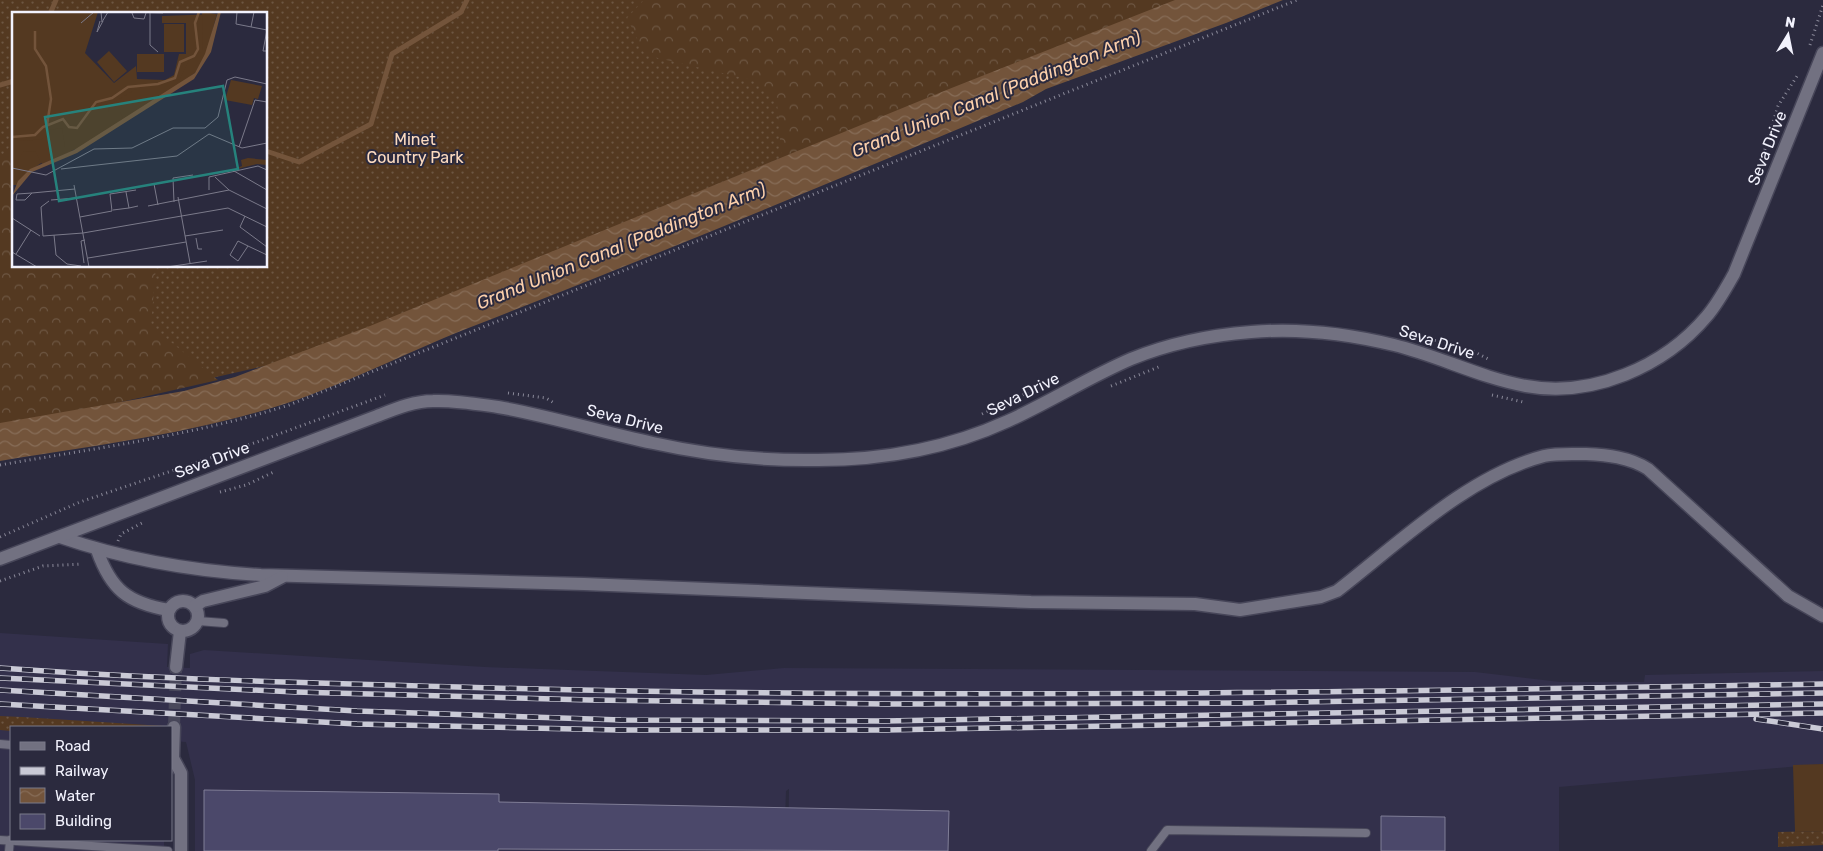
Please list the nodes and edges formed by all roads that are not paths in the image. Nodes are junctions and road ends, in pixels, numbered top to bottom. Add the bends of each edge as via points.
1 (1823, 53) edge
2 (60, 537) junction
3 (97, 550) junction
4 (0, 559) edge
5 (286, 575) junction
6 (195, 606) junction
7 (169, 610) junction
8 (1823, 616) edge
9 (198, 621) junction
10 (224, 623) dead end
11 (180, 630) junction
12 (176, 667) tunnel mouth
13 (174, 727) dead end
14 (172, 758) edge
15 (1366, 833) dead end
16 (0, 840) edge
17 (10, 840) edge
18 (16, 841) edge
19 (50, 847) edge
20 (90, 848) edge
21 (9, 851) edge
22 (168, 851) edge
23 (181, 851) edge
24 (1151, 851) edge

1 - 2 street, Seva Drive via 1734,274 1720,299 1695,329 1664,354 1629,374 1600,384 1575,388 1524,386 1364,338 1252,331 1203,338 1134,358 1007,422 936,446 888,456 815,460 699,452 511,410 432,401 377,416
2 - 3 street
2 - 4 street, Seva Drive
3 - 5 street via 220,573
3 - 7 street via 107,573 121,592 135,602
5 - 6 street via 265,586 210,599
5 - 8 street via 1031,602 1195,604 1240,610 1321,597 1337,591 1420,523 1510,468 1545,456 1598,454 1637,462 1648,469 1788,596
6 - 7 street via 181,600
6 - 9 street
7 - 11 street via 168,620
9 - 10 lane
9 - 11 street via 188,630
11 - 12 street
13 - 14 street
14 - 23 street via 181,773
15 - 24 lane via 1167,830
16 - 17 lane
17 - 21 lane
18 - 19 lane
19 - 20 lane
20 - 22 lane

